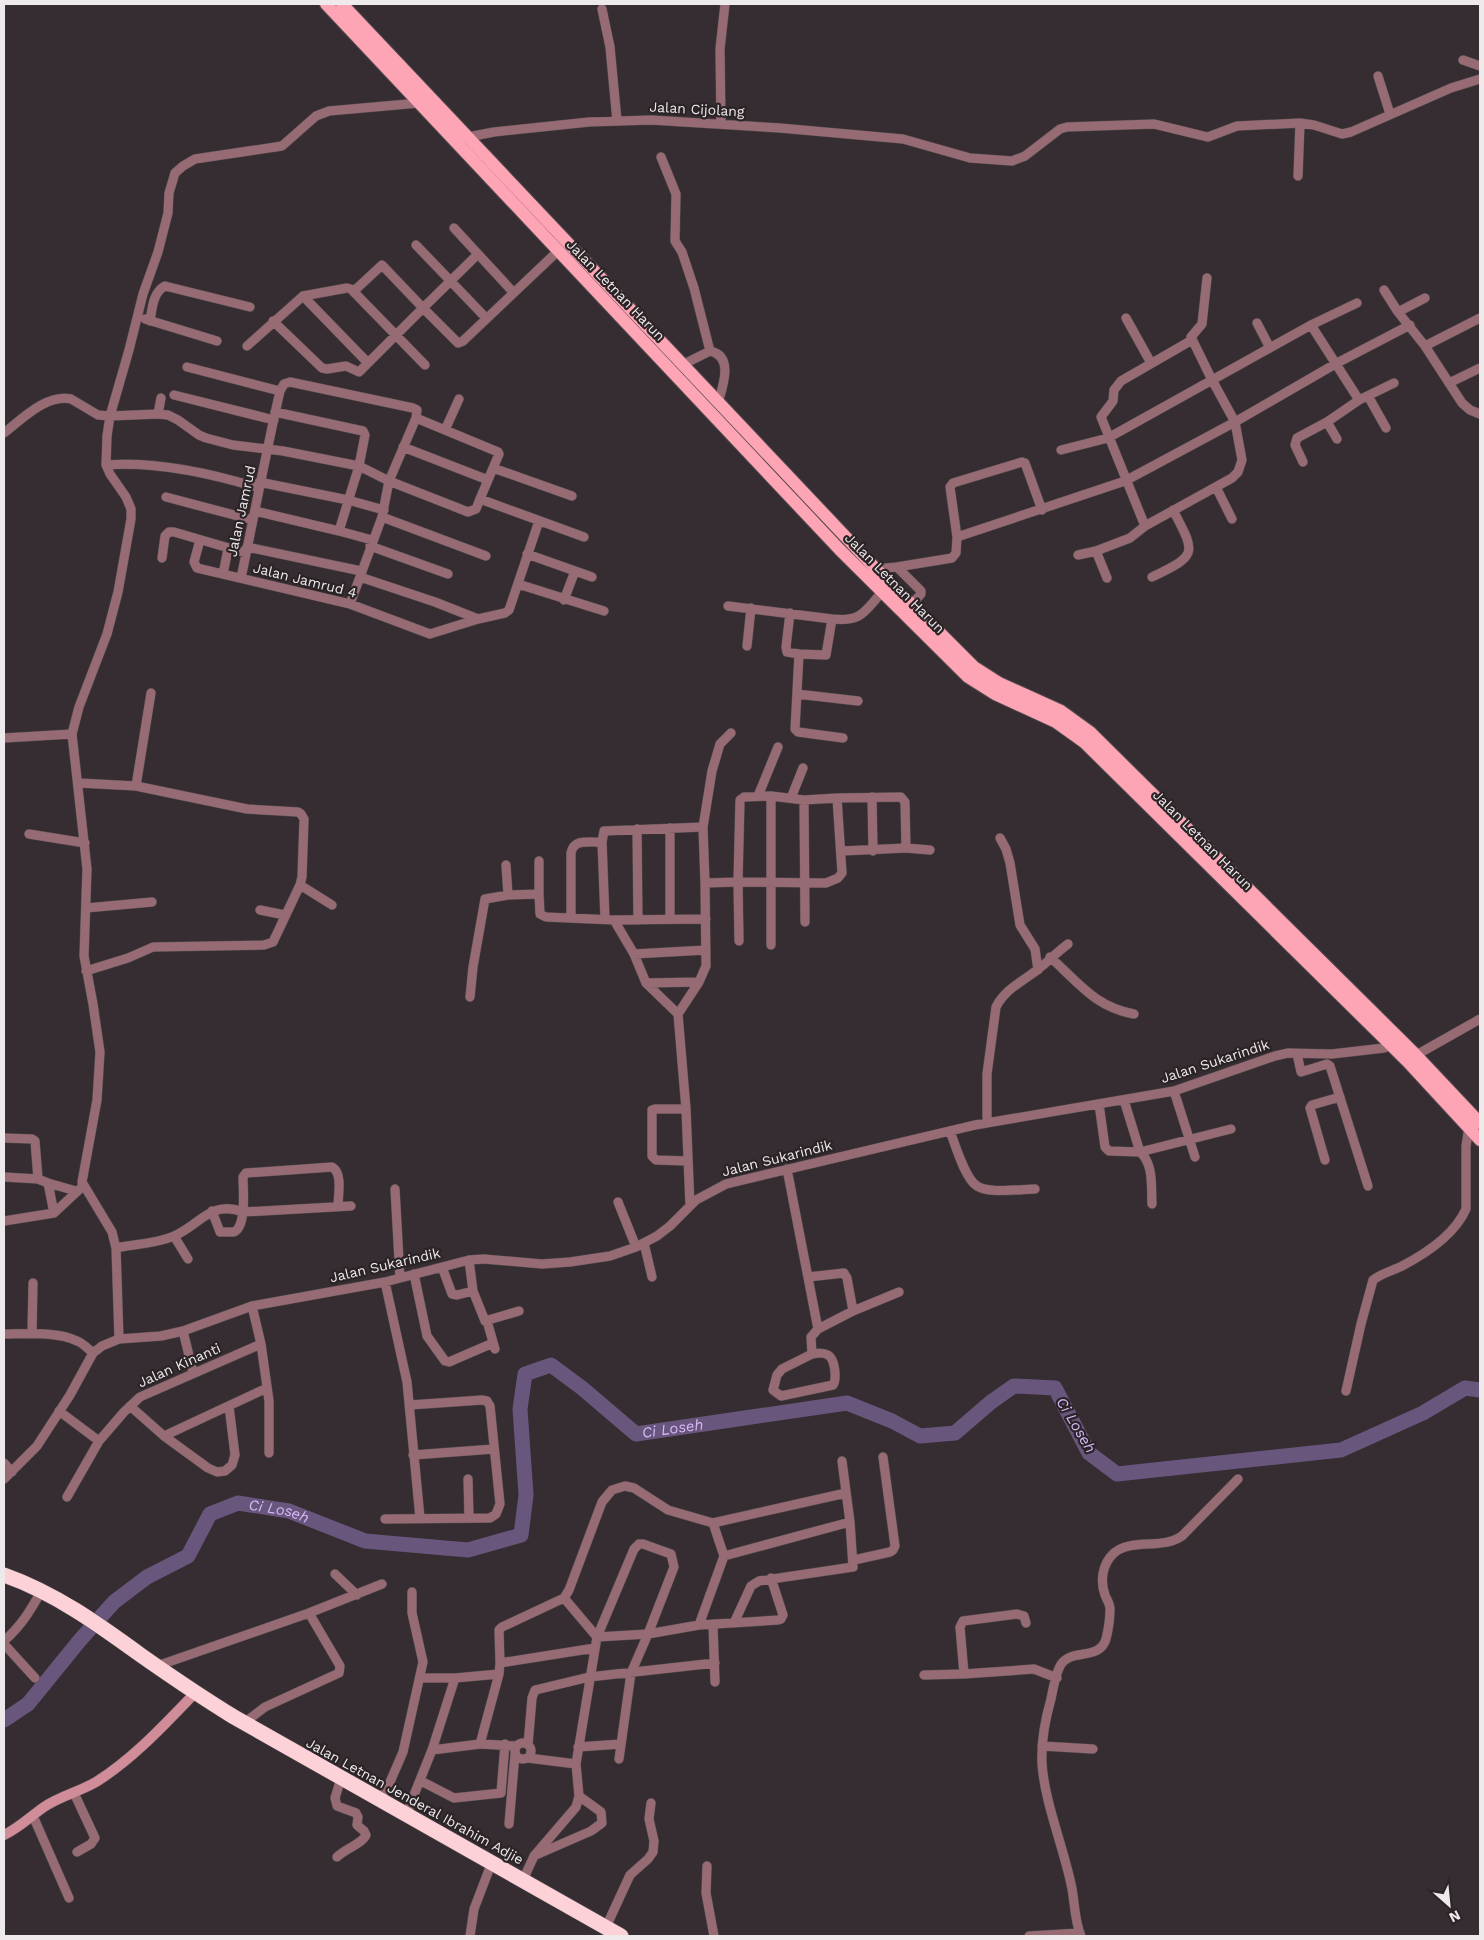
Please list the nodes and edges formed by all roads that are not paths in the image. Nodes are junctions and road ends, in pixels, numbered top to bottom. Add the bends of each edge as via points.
1 (326, 4) edge
2 (344, 4) edge
3 (725, 4) edge
4 (602, 9) dead end
5 (1463, 60) dead end
6 (393, 65) junction
7 (1480, 66) edge
8 (1378, 76) dead end
9 (1480, 79) edge
10 (419, 102) junction
11 (1390, 114) junction
12 (617, 121) junction
13 (720, 123) junction
14 (1300, 123) junction
15 (468, 137) junction
16 (660, 157) dead end
17 (1298, 176) dead end
18 (533, 215) junction
19 (454, 228) dead end
20 (416, 245) dead end
21 (558, 250) junction
22 (478, 254) junction
23 (1207, 278) dead end
24 (451, 281) junction
25 (1384, 290) dead end
26 (354, 291) junction
27 (513, 292) junction
28 (304, 296) junction
29 (1425, 298) dead end
30 (1356, 303) dead end
31 (250, 307) dead end
32 (423, 308) junction
33 (1398, 312) junction
34 (138, 316) junction
35 (486, 318) junction
36 (1126, 318) dead end
37 (1480, 318) edge
38 (150, 321) junction
39 (273, 321) junction
40 (1257, 323) dead end
41 (1311, 325) junction
42 (1410, 325) junction
43 (397, 336) junction
44 (1192, 340) junction
45 (217, 341) dead end
46 (247, 346) dead end
47 (1426, 346) junction
48 (1270, 348) junction
49 (710, 351) junction
50 (1151, 363) junction
51 (1337, 363) junction
52 (368, 364) junction
53 (425, 365) dead end
54 (682, 365) junction
55 (187, 367) dead end
56 (1480, 368) edge
57 (1212, 380) junction
58 (1394, 382) dead end
59 (1449, 383) junction
60 (280, 391) junction
61 (174, 395) dead end
62 (1368, 396) junction
63 (161, 398) dead end
64 (459, 399) dead end
65 (1359, 400) junction
66 (720, 411) junction
67 (158, 414) junction
68 (1480, 414) edge
69 (110, 416) junction
70 (275, 416) junction
71 (416, 418) junction
72 (1235, 422) junction
73 (1327, 422) junction
74 (1386, 428) dead end
75 (445, 430) junction
76 (4, 432) edge
77 (1108, 438) junction
78 (1337, 439) dead end
79 (403, 447) junction
80 (268, 450) junction
81 (1060, 450) dead end
82 (1303, 462) dead end
83 (106, 465) junction
84 (358, 466) junction
85 (493, 468) junction
86 (488, 480) junction
87 (390, 481) junction
88 (1126, 481) junction
89 (259, 485) junction
90 (1216, 486) junction
91 (572, 496) dead end
92 (166, 497) dead end
93 (480, 499) junction
94 (348, 500) junction
95 (1042, 510) junction
96 (1173, 510) junction
97 (383, 514) junction
98 (254, 516) junction
99 (1232, 519) dead end
100 (539, 521) junction
101 (1145, 526) junction
102 (340, 531) junction
103 (584, 537) dead end
104 (958, 537) junction
105 (200, 540) junction
106 (371, 543) junction
107 (228, 549) junction
108 (247, 550) junction
109 (1096, 551) junction
110 (526, 554) junction
111 (1078, 555) dead end
112 (486, 556) dead end
113 (162, 558) dead end
114 (897, 567) junction
115 (575, 571) junction
116 (871, 572) junction
117 (223, 574) junction
118 (360, 574) junction
119 (448, 574) dead end
120 (592, 577) dead end
121 (1152, 577) dead end
122 (240, 578) junction
123 (1107, 578) dead end
124 (518, 584) junction
125 (882, 592) junction
126 (564, 600) junction
127 (350, 604) junction
128 (912, 604) junction
129 (728, 606) dead end
130 (751, 608) junction
131 (604, 611) dead end
132 (790, 613) junction
133 (832, 619) junction
134 (478, 620) junction
135 (747, 646) dead end
136 (799, 654) junction
137 (151, 693) dead end
138 (797, 694) junction
139 (858, 701) dead end
140 (731, 733) dead end
141 (72, 734) junction
142 (4, 738) edge
143 (843, 738) dead end
144 (778, 747) dead end
145 (803, 768) dead end
146 (78, 783) junction
147 (136, 786) junction
148 (758, 796) junction
149 (771, 796) junction
150 (872, 797) junction
151 (791, 798) junction
152 (837, 798) junction
153 (804, 800) junction
154 (670, 828) junction
155 (703, 828) junction
156 (637, 829) junction
157 (30, 834) dead end
158 (1000, 838) dead end
159 (602, 842) junction
160 (85, 843) junction
161 (906, 848) junction
162 (873, 850) junction
163 (930, 850) dead end
164 (842, 851) junction
165 (540, 861) dead end
166 (506, 865) dead end
167 (770, 881) junction
168 (738, 882) junction
169 (803, 882) junction
170 (705, 883) junction
171 (1233, 883) junction
172 (300, 885) junction
173 (539, 894) junction
174 (508, 895) junction
175 (152, 902) dead end
176 (332, 905) dead end
177 (86, 908) junction
178 (260, 910) dead end
179 (285, 915) junction
180 (572, 918) junction
181 (706, 919) junction
182 (610, 920) junction
183 (638, 920) junction
184 (670, 920) junction
185 (805, 922) dead end
186 (739, 941) dead end
187 (1068, 944) dead end
188 (771, 945) dead end
189 (706, 950) junction
190 (634, 954) junction
191 (1050, 957) junction
192 (1038, 970) junction
193 (86, 971) junction
194 (699, 982) junction
195 (646, 983) junction
196 (470, 997) dead end
197 (678, 1014) junction
198 (1134, 1014) dead end
199 (1480, 1019) edge
200 (1396, 1043) junction
201 (1297, 1054) junction
202 (1411, 1058) junction
203 (1174, 1091) junction
204 (1340, 1097) junction
205 (1124, 1100) junction
206 (1099, 1104) junction
207 (686, 1109) junction
208 (987, 1123) junction
209 (1474, 1125) edge
210 (1231, 1129) dead end
211 (950, 1131) junction
212 (4, 1138) edge
213 (1191, 1140) junction
214 (1480, 1140) edge
215 (1140, 1152) junction
216 (1195, 1157) dead end
217 (1325, 1160) dead end
218 (688, 1161) junction
219 (787, 1169) junction
220 (4, 1177) edge
221 (38, 1179) junction
222 (48, 1183) junction
223 (1368, 1186) dead end
224 (80, 1188) junction
225 (395, 1189) dead end
226 (1035, 1189) dead end
227 (618, 1202) dead end
228 (1152, 1204) dead end
229 (338, 1206) junction
230 (350, 1206) dead end
231 (690, 1206) junction
232 (212, 1211) junction
233 (243, 1212) junction
234 (54, 1213) junction
235 (4, 1221) edge
236 (174, 1236) junction
237 (640, 1245) junction
238 (116, 1248) junction
239 (188, 1259) dead end
240 (469, 1260) junction
241 (442, 1267) junction
242 (414, 1274) junction
243 (652, 1277) dead end
244 (808, 1277) junction
245 (400, 1278) junction
246 (385, 1282) junction
247 (33, 1283) dead end
248 (473, 1291) junction
249 (899, 1292) dead end
250 (252, 1306) junction
251 (519, 1311) dead end
252 (853, 1311) junction
253 (487, 1321) junction
254 (818, 1329) junction
255 (183, 1331) junction
256 (4, 1334) edge
257 (32, 1334) junction
258 (119, 1339) junction
259 (261, 1344) junction
260 (92, 1353) junction
261 (812, 1354) junction
262 (194, 1372) junction
263 (267, 1388) junction
264 (1346, 1391) dead end
265 (410, 1405) junction
266 (130, 1406) junction
267 (230, 1406) junction
268 (59, 1411) junction
269 (164, 1436) junction
270 (98, 1441) junction
271 (494, 1449) junction
272 (269, 1453) dead end
273 (413, 1455) junction
274 (883, 1457) dead end
275 (842, 1461) dead end
276 (4, 1463) edge
277 (12, 1472) junction
278 (4, 1479) edge
279 (468, 1479) dead end
280 (1238, 1479) dead end
281 (846, 1493) junction
282 (67, 1497) dead end
283 (420, 1518) junction
284 (468, 1518) junction
285 (385, 1519) dead end
286 (850, 1522) junction
287 (713, 1523) junction
288 (724, 1556) junction
289 (854, 1560) junction
290 (335, 1574) dead end
291 (4, 1575) edge
292 (770, 1578) junction
293 (382, 1584) dead end
294 (46, 1592) junction
295 (412, 1592) dead end
296 (357, 1594) junction
297 (564, 1598) junction
298 (309, 1612) junction
299 (734, 1623) junction
300 (1026, 1623) dead end
301 (699, 1625) junction
302 (713, 1625) junction
303 (648, 1634) junction
304 (597, 1637) junction
305 (4, 1643) edge
306 (595, 1648) junction
307 (500, 1663) junction
308 (715, 1663) junction
309 (157, 1666) junction
310 (631, 1673) junction
311 (499, 1674) junction
312 (964, 1674) junction
313 (924, 1675) dead end
314 (589, 1677) junction
315 (35, 1678) dead end
316 (420, 1678) junction
317 (455, 1678) junction
318 (1057, 1678) junction
319 (715, 1682) dead end
320 (195, 1692) junction
321 (244, 1723) junction
322 (480, 1744) junction
323 (505, 1744) junction
324 (621, 1744) junction
325 (1042, 1744) junction
326 (528, 1745) junction
327 (578, 1748) junction
328 (1092, 1749) dead end
329 (432, 1750) junction
330 (516, 1750) junction
331 (528, 1758) junction
332 (619, 1759) dead end
333 (576, 1764) junction
334 (340, 1778) junction
335 (420, 1782) junction
336 (511, 1792) junction
337 (74, 1793) junction
338 (501, 1793) junction
339 (579, 1796) junction
340 (379, 1800) junction
341 (651, 1802) dead end
342 (406, 1815) junction
343 (33, 1816) junction
344 (508, 1824) dead end
345 (4, 1835) edge
346 (78, 1852) dead end
347 (337, 1856) dead end
348 (534, 1856) junction
349 (492, 1862) junction
350 (707, 1866) dead end
351 (523, 1880) junction
352 (69, 1898) dead end
353 (606, 1927) junction
354 (1080, 1935) edge
355 (470, 1936) edge
356 (621, 1936) edge
357 (714, 1936) edge
358 (1029, 1936) edge

1 - 6 main road, Jalan Letnan Harun
2 - 6 main road, Jalan Letnan Harun
3 - 13 street via 720,48
4 - 12 street via 610,46
5 - 7 street
6 - 10 main road, Jalan Letnan Harun
6 - 15 main road, Jalan Letnan Harun
8 - 11 street
9 - 11 street, Jalan Cijolang
10 - 18 main road, Jalan Letnan Harun
10 - 34 street via 329,111 316,116 282,146 195,159 183,166 175,173 158,252
11 - 14 street, Jalan Cijolang via 1342,134
12 - 13 street, Jalan Cijolang
12 - 15 street, Jalan Cijolang
13 - 14 street, Jalan Cijolang via 903,139 970,158 1012,161 1025,156 1067,127 1149,124 1208,137 1237,126
14 - 17 street
15 - 18 main road, Jalan Letnan Harun
16 - 49 street via 676,194 674,240 682,252 694,288
18 - 21 main road, Jalan Letnan Harun
18 - 54 main road, Jalan Letnan Harun
19 - 22 street
20 - 24 street
21 - 27 street
21 - 66 main road, Jalan Letnan Harun
22 - 24 street
22 - 27 street
23 - 44 street via 1202,324 1192,334
24 - 32 street
24 - 35 street
25 - 33 street
26 - 28 street via 347,288
26 - 32 street via 382,265
26 - 43 street
27 - 35 street
28 - 39 street
28 - 52 street
29 - 33 street
30 - 41 street
31 - 38 street via 165,286 155,298
32 - 35 street via 456,343 463,341
32 - 43 street
33 - 42 street
34 - 38 street
34 - 69 street
36 - 50 street
37 - 47 street
38 - 45 street
39 - 46 street
39 - 52 street via 322,368 346,366 359,372
40 - 48 street
41 - 48 street
41 - 51 street
42 - 47 street
42 - 51 street
43 - 52 street
43 - 53 street
44 - 50 street
44 - 57 street
47 - 59 street
48 - 57 street
49 - 54 street
49 - 66 street via 719,355 724,363
50 - 77 street via 1117,385 1113,401 1101,417
51 - 65 street
51 - 72 street
54 - 66 main road, Jalan Letnan Harun
55 - 60 street
56 - 59 street
57 - 72 street
57 - 77 street
58 - 62 street
59 - 68 street via 1466,407
60 - 70 street, Jalan Jamrud
60 - 71 street via 284,384 290,382 413,408 417,412
61 - 70 street
62 - 65 street
62 - 74 street
63 - 67 street
64 - 75 street
65 - 73 street
66 - 116 main road, Jalan Letnan Harun via 840,550
67 - 69 street
67 - 80 street via 175,418 203,437
69 - 76 street via 98,415 71,399 58,399 42,405
69 - 83 street
70 - 80 street, Jalan Jamrud
70 - 84 street via 361,430 365,435
71 - 75 street
71 - 79 street
72 - 88 street
72 - 90 street via 1242,452 1241,466 1232,478
73 - 78 street
73 - 82 street via 1297,438 1295,445
75 - 85 street via 498,452
77 - 81 street
77 - 88 street
79 - 86 street
79 - 87 street
80 - 84 street
80 - 89 street, Jalan Jamrud
83 - 89 street via 171,468
83 - 141 street via 126,497 131,519 108,634 79,707
84 - 87 street
84 - 94 street
85 - 86 street
85 - 91 street
86 - 93 street
87 - 93 street via 468,512 476,509
87 - 97 street
88 - 95 street
88 - 101 street
89 - 94 street
89 - 98 street, Jalan Jamrud
90 - 96 street
90 - 99 street
92 - 98 street
93 - 100 street
94 - 97 street
94 - 102 street
95 - 104 street
95 - 104 street via 1022,462 953,483 950,487
96 - 101 street
96 - 121 street via 1190,548 1176,565
97 - 106 street
97 - 112 street
98 - 102 street
98 - 108 street, Jalan Jamrud
100 - 103 street
100 - 110 street
101 - 109 street via 1130,538
102 - 106 street
104 - 114 street via 952,558
105 - 107 street
105 - 113 street via 169,532 165,536
105 - 117 street, Jalan Jamrud 4 via 194,566
106 - 118 street
106 - 119 street
107 - 108 street
107 - 117 street
108 - 118 street
108 - 122 street, Jalan Jamrud
109 - 111 street
109 - 123 street
110 - 115 street
110 - 124 street
114 - 116 street
114 - 128 street via 921,591 922,594
115 - 120 street
115 - 126 street
116 - 125 main road, Jalan Letnan Harun
116 - 128 main road, Jalan Letnan Harun
117 - 122 street, Jalan Jamrud 4
118 - 127 street
118 - 134 street
122 - 127 street, Jalan Jamrud 4
124 - 126 street
124 - 134 street via 507,612
125 - 133 street via 857,618
125 - 171 main road, Jalan Letnan Harun via 968,677 995,694 1056,722 1084,742
126 - 131 street
127 - 134 street, Jalan Jamrud 4 via 433,634
128 - 171 main road, Jalan Letnan Harun via 974,667 999,683 1061,711 1090,732
129 - 130 street
130 - 132 street
130 - 135 street
132 - 133 street
132 - 136 street via 787,652
133 - 136 street via 827,654
136 - 138 street
137 - 147 street
138 - 139 street
138 - 143 street via 796,732
140 - 155 street via 720,744 715,757
141 - 142 street
141 - 146 street
144 - 148 street
145 - 151 street
146 - 147 street
146 - 160 street
147 - 172 street via 247,809 301,814 304,819
148 - 149 street
148 - 168 street via 740,800
149 - 151 street
149 - 167 street
150 - 152 street
150 - 161 street via 904,799
150 - 162 street
151 - 153 street
152 - 153 street
152 - 164 street
153 - 169 street
154 - 155 street
154 - 156 street
154 - 184 street
155 - 170 street
156 - 159 street via 604,831
156 - 183 street
157 - 160 street
158 - 192 street via 1010,862 1020,926 1035,949
159 - 180 street via 572,846
159 - 182 street
160 - 177 street
161 - 162 street
161 - 163 street
162 - 164 street
164 - 169 street via 843,867 838,878 826,883
165 - 173 street
166 - 174 street
167 - 168 street
167 - 169 street
167 - 188 street
168 - 170 street
168 - 186 street
169 - 185 street
170 - 181 street
171 - 200 main road, Jalan Letnan Harun
172 - 176 street
172 - 179 street
173 - 174 street
173 - 180 street via 539,912 543,916
174 - 196 street via 485,899
175 - 177 street
177 - 193 street
178 - 179 street
179 - 193 street via 276,939 269,944 153,947
180 - 182 street
181 - 184 street
181 - 189 street
182 - 183 street
182 - 190 street
183 - 184 street
187 - 191 street
189 - 190 street
189 - 194 street via 706,966
190 - 195 street
191 - 192 street
191 - 198 street via 1102,1004
192 - 208 street via 1000,998 996,1007 987,1074
193 - 224 street via 100,1052 97,1100
194 - 195 street
194 - 197 street
195 - 197 street
197 - 207 street
199 - 202 street
200 - 201 street, Jalan Sukarindik via 1332,1054
200 - 202 main road, Jalan Letnan Harun
201 - 203 street, Jalan Sukarindik via 1275,1056
201 - 204 street via 1301,1072 1327,1064 1330,1066
202 - 209 main road, Jalan Letnan Harun
203 - 205 street, Jalan Sukarindik
203 - 213 street
204 - 217 street via 1310,1108
204 - 223 street
205 - 206 street, Jalan Sukarindik
205 - 215 street
206 - 208 street, Jalan Sukarindik
206 - 215 street via 1107,1150
207 - 218 street
207 - 218 street via 652,1110 652,1156 656,1160
208 - 211 street, Jalan Sukarindik
209 - 214 main road, Jalan Letnan Harun
209 - 264 street via 1466,1146 1464,1215 1424,1253 1373,1280
210 - 213 street
211 - 219 street, Jalan Sukarindik
211 - 226 street via 975,1186 990,1190
212 - 221 street via 35,1141
213 - 215 street
213 - 216 street
215 - 228 street via 1146,1157 1149,1167
218 - 231 street
219 - 231 street, Jalan Sukarindik via 715,1189
219 - 244 street
220 - 221 street
221 - 222 street
222 - 224 street
222 - 234 street
224 - 234 street
224 - 238 street via 108,1224
225 - 245 street
227 - 237 street
229 - 230 street
229 - 233 street
229 - 233 street via 339,1174 332,1167 323,1167 246,1174 243,1177
231 - 237 street, Jalan Sukarindik via 664,1231
232 - 233 street via 227,1208
232 - 233 street via 218,1230 224,1232 238,1231
232 - 236 street
234 - 235 street
236 - 238 street
236 - 239 street
237 - 240 street, Jalan Sukarindik via 610,1256 570,1262 542,1264
237 - 243 street
238 - 258 street
240 - 241 street, Jalan Sukarindik
240 - 248 street
241 - 242 street, Jalan Sukarindik
241 - 248 street via 452,1294
242 - 245 street, Jalan Sukarindik
242 - 253 street via 427,1336 445,1361 494,1346
244 - 252 street via 844,1274
244 - 254 street
245 - 246 street, Jalan Sukarindik
246 - 250 street, Jalan Sukarindik
246 - 265 street
247 - 257 street
248 - 253 street
249 - 252 street
250 - 255 street, Jalan Sukarindik
250 - 259 street
251 - 253 street
252 - 254 street
254 - 261 street via 810,1337
255 - 258 street, Jalan Sukarindik
255 - 262 street
256 - 257 street
257 - 260 street via 70,1337
258 - 260 street
259 - 262 street, Jalan Kinanti
259 - 263 street
260 - 268 street
261 - 261 street via 827,1354 832,1358 836,1379 833,1385 781,1396 774,1393 776,1375
262 - 266 street, Jalan Kinanti via 149,1391
263 - 267 street
263 - 272 street
265 - 271 street via 487,1401
265 - 273 street
266 - 269 street
266 - 270 street, Jalan Kinanti
267 - 269 street
267 - 269 street via 235,1455 232,1465 225,1471 208,1468
268 - 270 street
268 - 277 street via 37,1446
270 - 282 street, Jalan Kinanti
271 - 273 street
271 - 284 street via 498,1510 490,1518
273 - 283 street
274 - 289 street via 895,1546 890,1552
275 - 281 street
276 - 277 street
277 - 278 street
279 - 284 street
280 - 318 street via 1182,1536 1169,1543 1120,1549 1113,1554 1103,1570 1102,1579 1110,1608 1106,1640 1096,1652 1070,1656 1060,1666
281 - 286 street
281 - 287 street
283 - 284 street
283 - 285 street
286 - 288 street
286 - 289 street
287 - 288 street
287 - 297 street via 668,1510 634,1488 625,1486 612,1490 602,1502
288 - 301 street
289 - 292 street via 849,1569
290 - 296 street
291 - 294 highway, Jalan Letnan Jenderal Ibrahim Adjie
292 - 299 street via 751,1586
292 - 299 street via 783,1614 781,1619
293 - 296 street
294 - 305 street
294 - 309 highway, Jalan Letnan Jenderal Ibrahim Adjie
295 - 316 street via 412,1613 423,1662
296 - 298 street
297 - 304 street
297 - 307 street via 502,1627 498,1635
298 - 309 street
298 - 321 street via 340,1666 339,1673 265,1707
299 - 302 street
300 - 312 street via 1024,1616 1017,1614 963,1621 960,1627
301 - 302 street
301 - 303 street
302 - 308 street
303 - 304 street
303 - 304 street via 674,1562 671,1554 639,1544 632,1553
303 - 310 street
304 - 306 street
305 - 315 street
306 - 307 street
306 - 314 street
307 - 311 street
308 - 310 street
308 - 319 street
309 - 320 highway, Jalan Letnan Jenderal Ibrahim Adjie
310 - 314 street
310 - 324 street
311 - 317 street
311 - 322 street
312 - 313 street
312 - 318 street via 1034,1669
314 - 326 street via 535,1690
314 - 327 street
316 - 317 street
316 - 340 street via 403,1752
317 - 329 street
318 - 325 street
320 - 321 highway, Jalan Letnan Jenderal Ibrahim Adjie
320 - 337 street via 121,1763 98,1781
321 - 334 highway, Jalan Letnan Jenderal Ibrahim Adjie
322 - 323 street
322 - 329 street
323 - 330 street
323 - 338 street
324 - 327 street
324 - 332 street
325 - 328 street
325 - 354 street via 1043,1775 1072,1885
326 - 330 street via 522,1743
326 - 331 street via 531,1750
327 - 333 street
329 - 335 street
330 - 331 street via 520,1759
330 - 336 street
331 - 333 street
333 - 339 street
334 - 340 highway, Jalan Letnan Jenderal Ibrahim Adjie
334 - 347 street via 335,1798 337,1806 356,1813 357,1825 366,1835 362,1842
335 - 338 street via 454,1798
335 - 342 street
336 - 338 street
336 - 344 street
337 - 343 street
337 - 346 street via 95,1838
339 - 348 street via 576,1807
339 - 348 street via 601,1812 602,1823
340 - 342 highway, Jalan Letnan Jenderal Ibrahim Adjie
341 - 353 street via 649,1819 653,1852 630,1874
342 - 349 highway, Jalan Letnan Jenderal Ibrahim Adjie
343 - 345 street
343 - 352 street
348 - 351 street
349 - 351 highway, Jalan Letnan Jenderal Ibrahim Adjie
349 - 355 street via 474,1909
350 - 357 street via 706,1892
351 - 353 highway, Jalan Letnan Jenderal Ibrahim Adjie
353 - 356 highway, Jalan Letnan Jenderal Ibrahim Adjie
354 - 358 street

